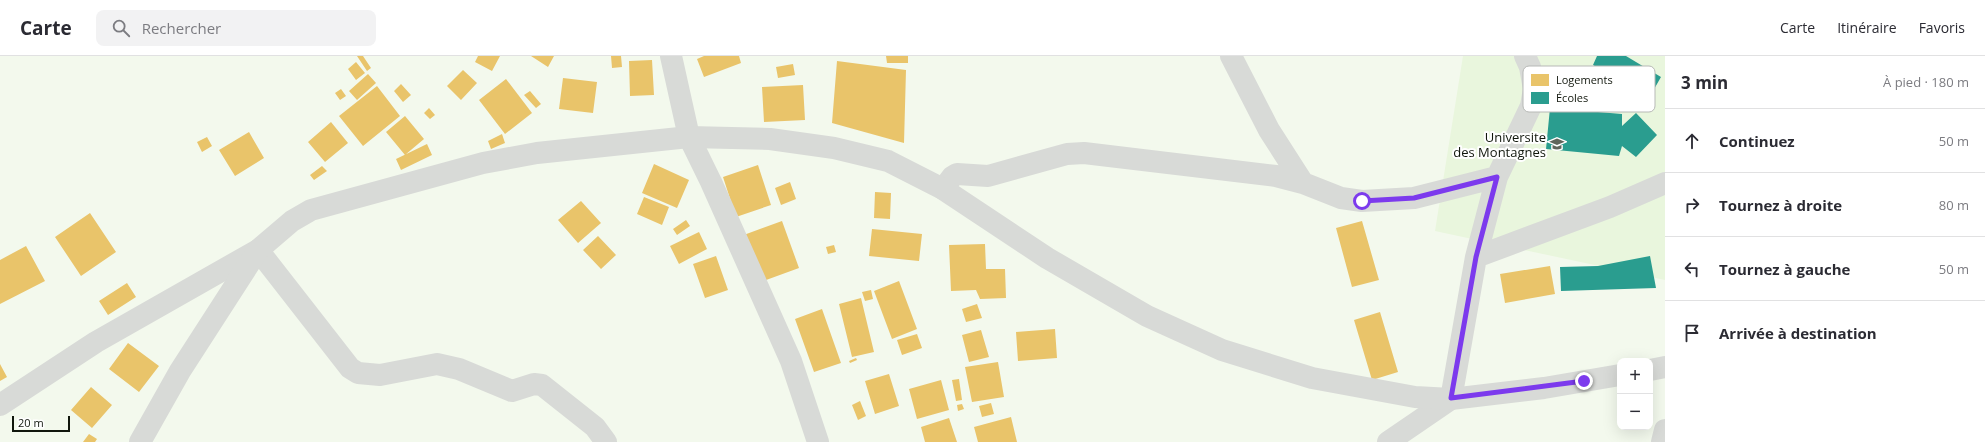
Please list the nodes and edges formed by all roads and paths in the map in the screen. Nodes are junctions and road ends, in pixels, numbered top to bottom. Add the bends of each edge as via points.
1 (671, 56) edge
2 (1231, 56) edge
3 (1525, 56) edge
4 (1530, 66) edge
5 (1528, 112) edge
6 (689, 137) junction
7 (1497, 177) junction
8 (1303, 182) junction
9 (1665, 183) edge
10 (943, 189) junction
11 (258, 250) junction
12 (1476, 257) junction
13 (1665, 367) edge
14 (1653, 369) edge
15 (1617, 376) edge
16 (1451, 398) junction
17 (0, 404) edge
18 (1665, 430) edge
19 (140, 442) edge
20 (606, 442) edge
21 (818, 442) edge
22 (1388, 442) edge
23 (1662, 442) edge

1 - 6 street
2 - 8 street via 1269,130
3 - 4 street
5 - 7 street
6 - 10 street via 770,139 834,148 888,161
6 - 11 street via 537,153 484,163 370,192 311,210 286,225
6 - 21 street via 791,361
7 - 8 street via 1414,198 1362,201 1341,198
7 - 12 street
8 - 10 street via 1276,176 1084,153 1068,154 988,176 957,174
9 - 12 street via 1610,207
10 - 16 street via 1047,258 1100,289 1147,316 1222,350 1312,378 1415,397
11 - 17 street via 96,342
11 - 19 street via 180,371
11 - 20 street via 350,368 358,373 380,375 437,364 459,369 512,391 534,384 542,385 594,427
12 - 16 street
13 - 14 street
15 - 16 street via 1544,388
16 - 22 street
18 - 23 street

